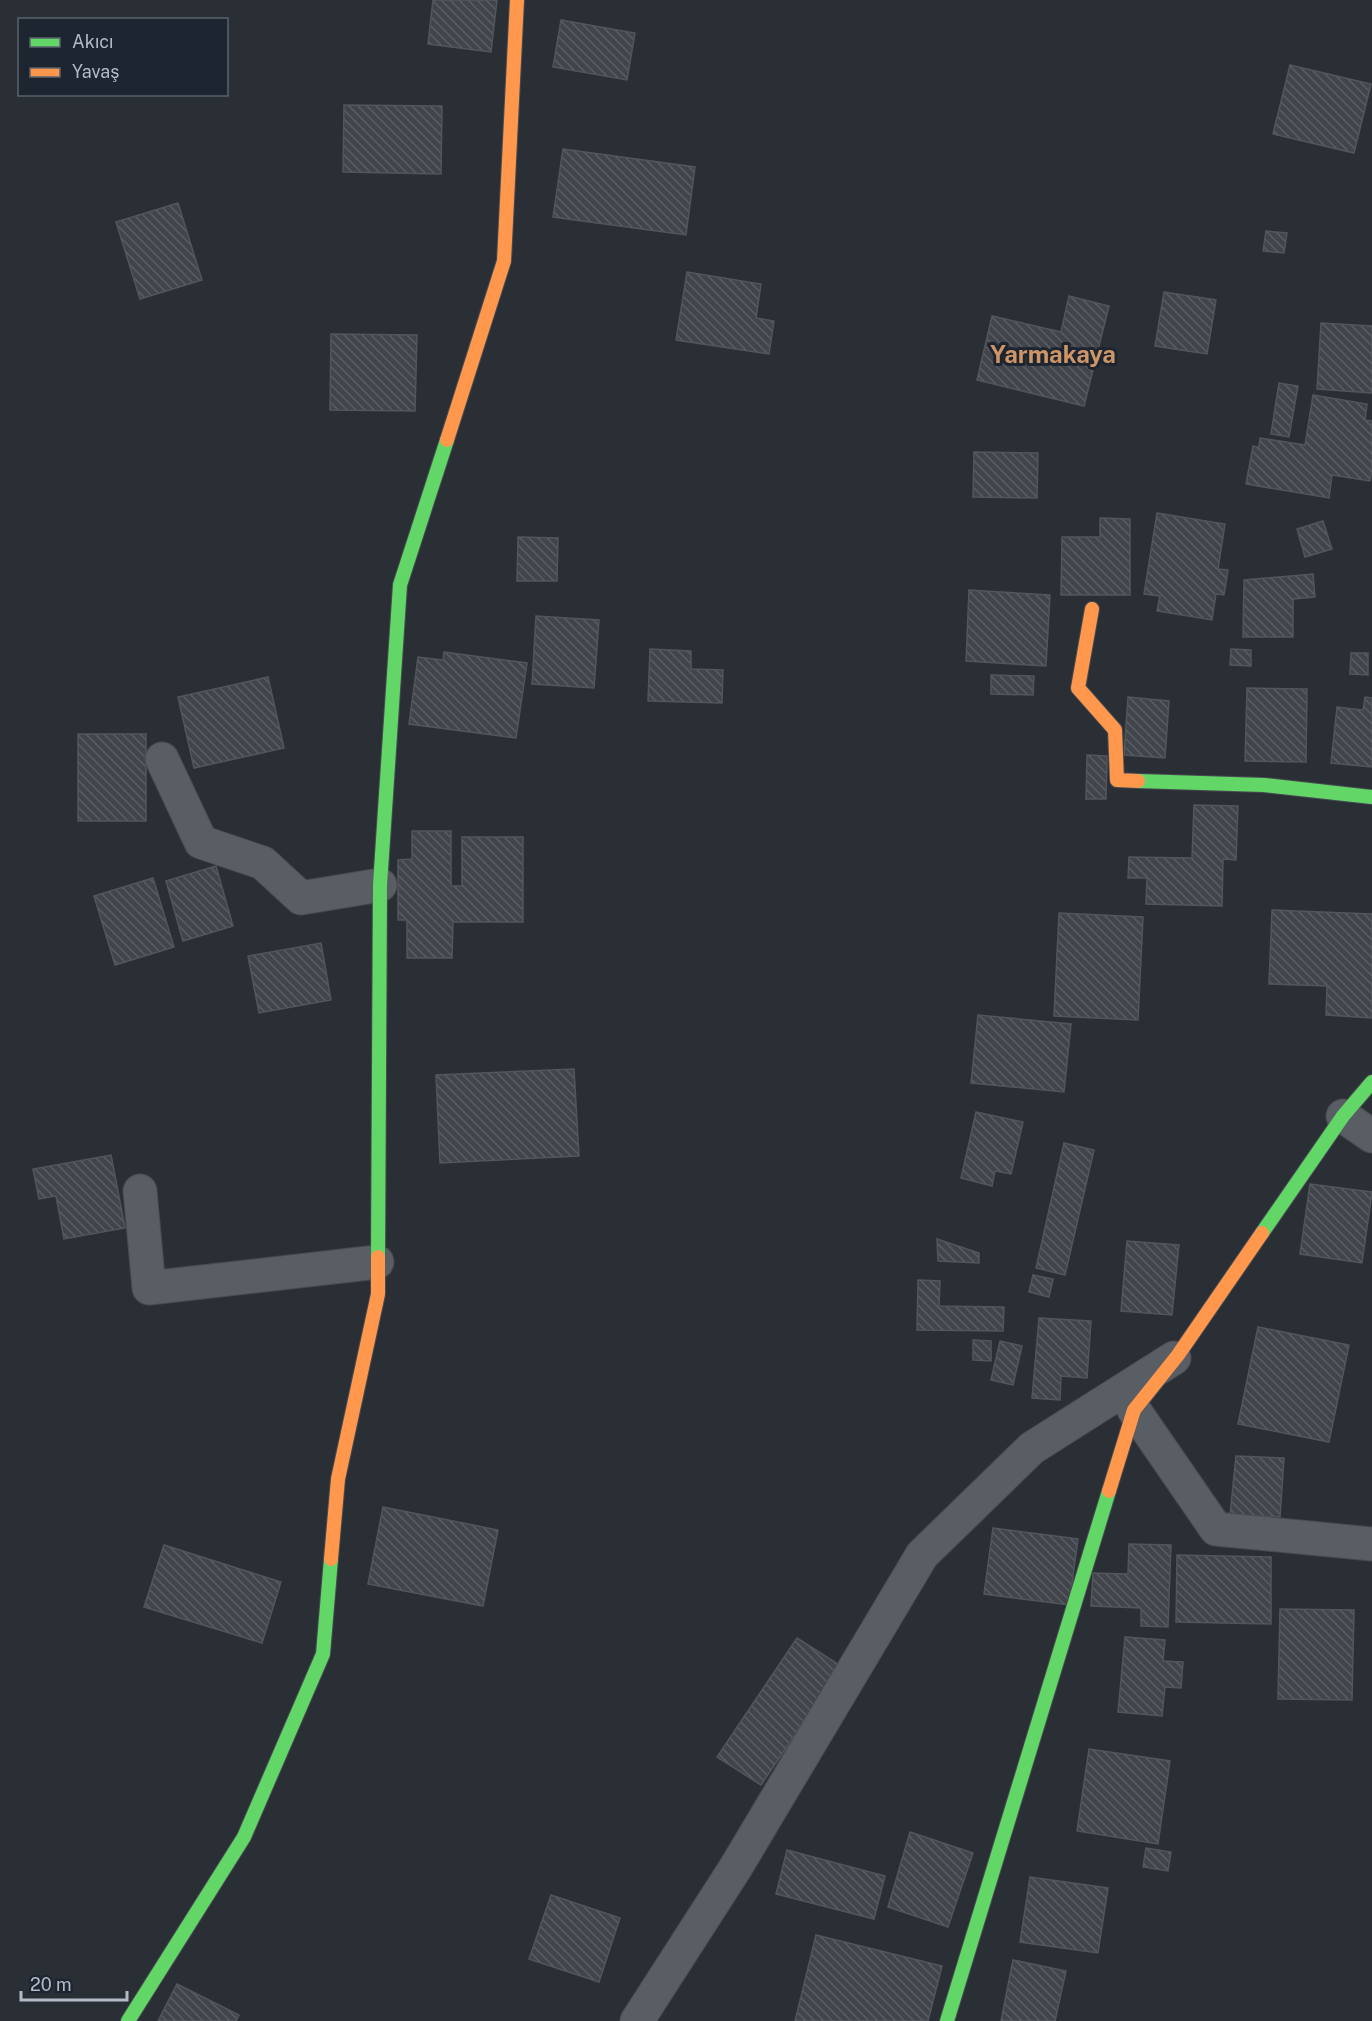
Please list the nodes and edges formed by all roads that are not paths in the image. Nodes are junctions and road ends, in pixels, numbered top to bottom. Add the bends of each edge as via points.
1 (518, 0) edge
2 (1092, 609) dead end
3 (162, 759) dead end
4 (1372, 797) edge
5 (380, 885) junction
6 (1372, 1082) edge
7 (1342, 1116) junction
8 (1372, 1136) edge
9 (140, 1191) dead end
10 (377, 1262) junction
11 (1178, 1355) junction
12 (1134, 1410) junction
13 (1372, 1544) edge
14 (128, 2021) edge
15 (637, 2021) edge
16 (947, 2021) edge

1 - 5 street via 504,261 400,585
2 - 4 street via 1078,688 1114,730 1117,780 1264,785
3 - 5 street via 201,842 263,863 301,898
5 - 10 street
6 - 7 street
7 - 8 street
7 - 11 street
9 - 10 street via 149,1288
10 - 14 street via 378,1294 338,1479 323,1654 244,1837
11 - 12 street
11 - 15 street via 1032,1448 922,1555 736,1867
12 - 13 street via 1216,1529
12 - 16 street

